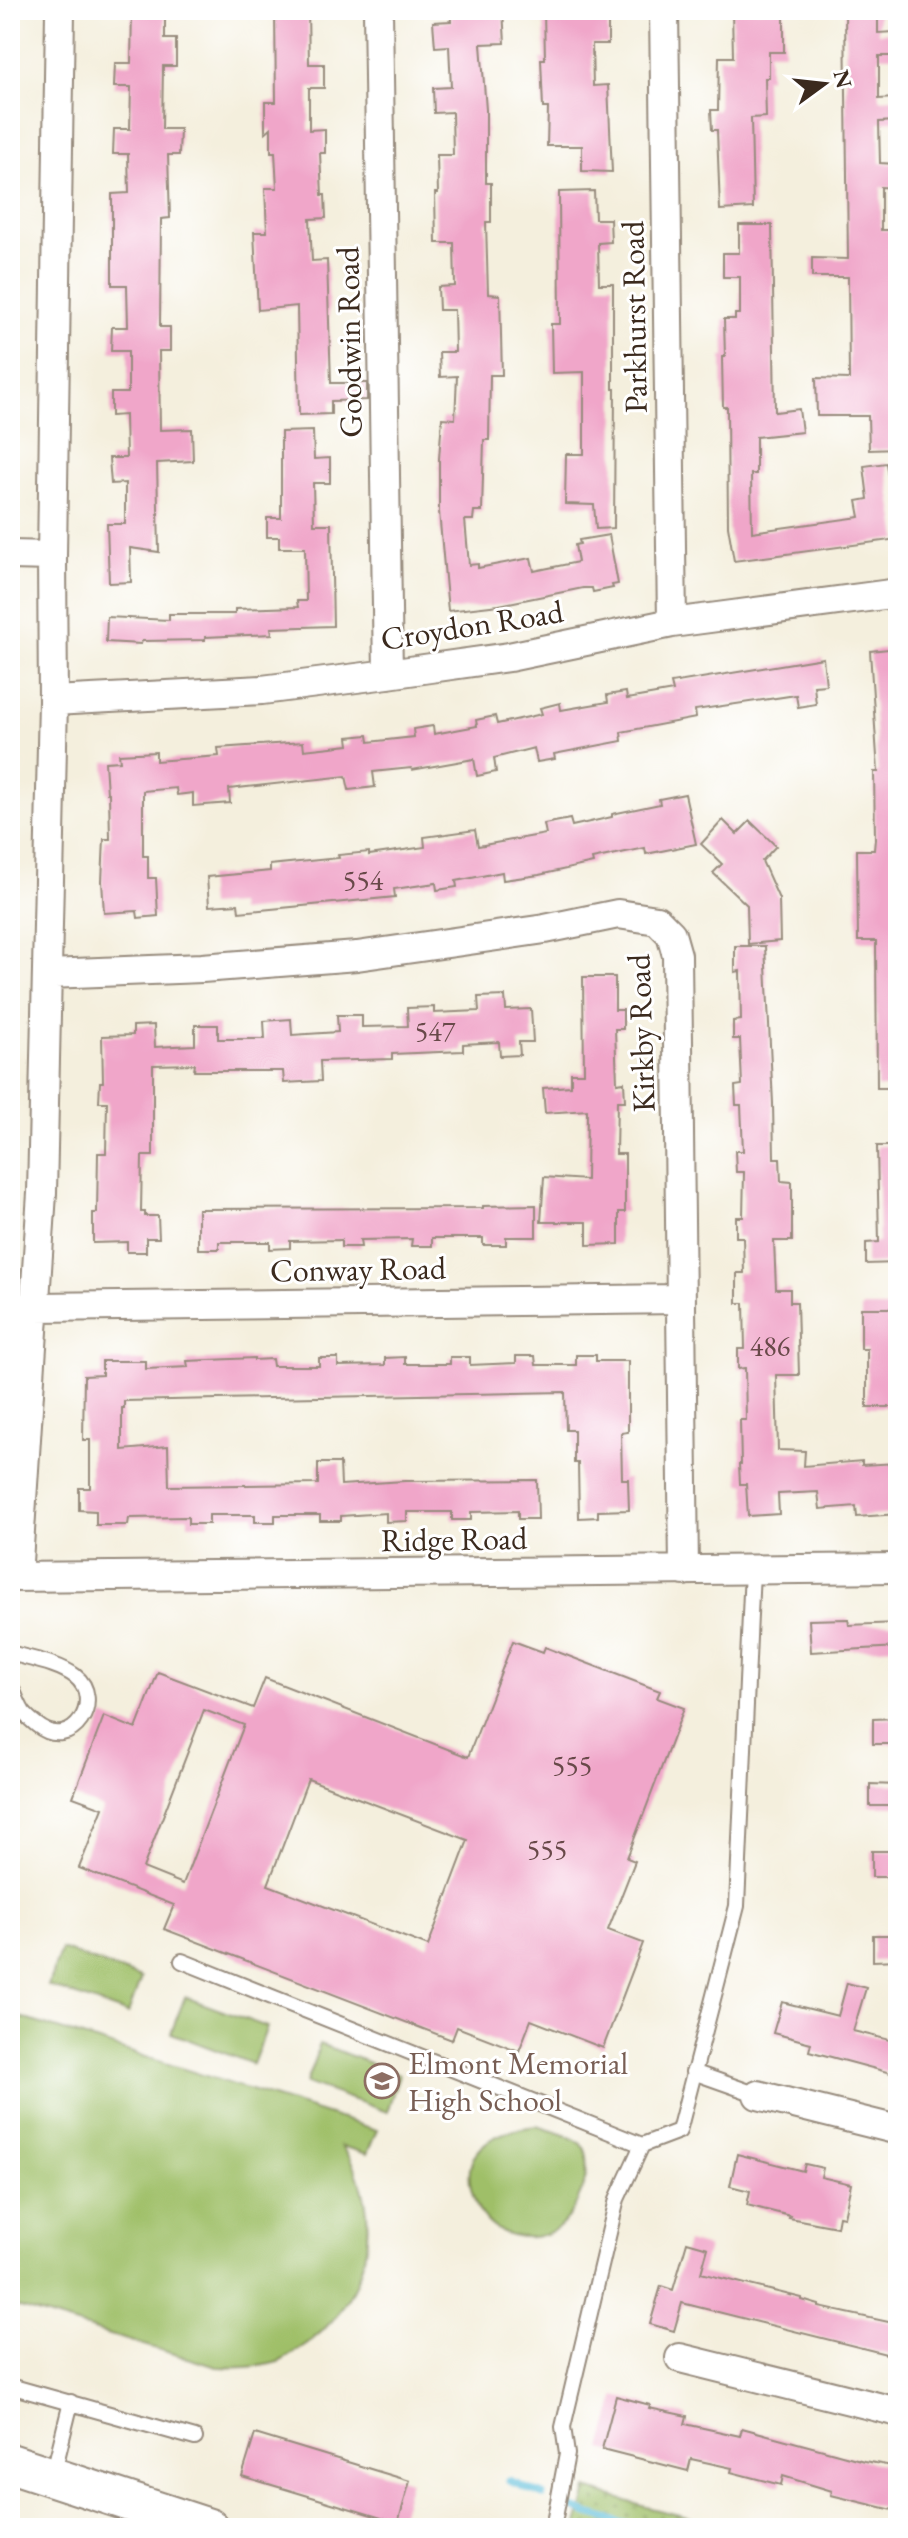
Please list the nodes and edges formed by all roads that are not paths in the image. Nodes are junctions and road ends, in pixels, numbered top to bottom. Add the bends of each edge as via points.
1 (60, 10) edge
2 (378, 10) edge
3 (664, 10) edge
4 (10, 555) edge
5 (52, 556) junction
6 (898, 593) edge
7 (672, 623) junction
8 (388, 674) junction
9 (53, 701) junction
10 (48, 974) junction
11 (681, 1299) junction
12 (37, 1307) junction
13 (898, 1568) edge
14 (752, 1570) junction
15 (684, 1571) junction
16 (14, 1577) edge
17 (10, 1653) edge
18 (10, 1684) edge
19 (182, 1961) dead end
20 (693, 2072) junction
21 (758, 2095) joint
22 (898, 2130) edge
23 (642, 2145) junction
24 (680, 2358) dead end
25 (10, 2386) edge
26 (71, 2402) junction
27 (898, 2412) edge
28 (195, 2438) dead end
29 (10, 2463) edge
30 (52, 2475) junction
31 (209, 2528) edge
32 (553, 2528) edge

1 - 5 street
2 - 8 street, Goodwin Road
3 - 7 street, Parkhurst Road
4 - 5 street
5 - 9 street
6 - 7 street, Croydon Road
7 - 8 street, Croydon Road via 509,657
8 - 9 street, Croydon Road via 262,690
9 - 10 street
10 - 11 street, Kirkby Road via 357,956 618,914 657,920 671,934 677,955
10 - 12 street
11 - 12 street, Conway Road
11 - 15 street, Kirkby Road
12 - 16 street
13 - 14 street, Ridge Road
14 - 15 street, Ridge Road
14 - 20 lane via 737,1906
15 - 16 street, Ridge Road
17 - 18 lane via 78,1678 87,1700 82,1720 66,1733 41,1729 24,1714
19 - 23 lane
20 - 21 lane
20 - 23 lane via 679,2131
21 - 22 street
23 - 32 lane via 617,2199 563,2427 567,2454
24 - 27 street
25 - 26 lane
26 - 28 lane
26 - 30 lane
29 - 30 main road
30 - 31 main road

